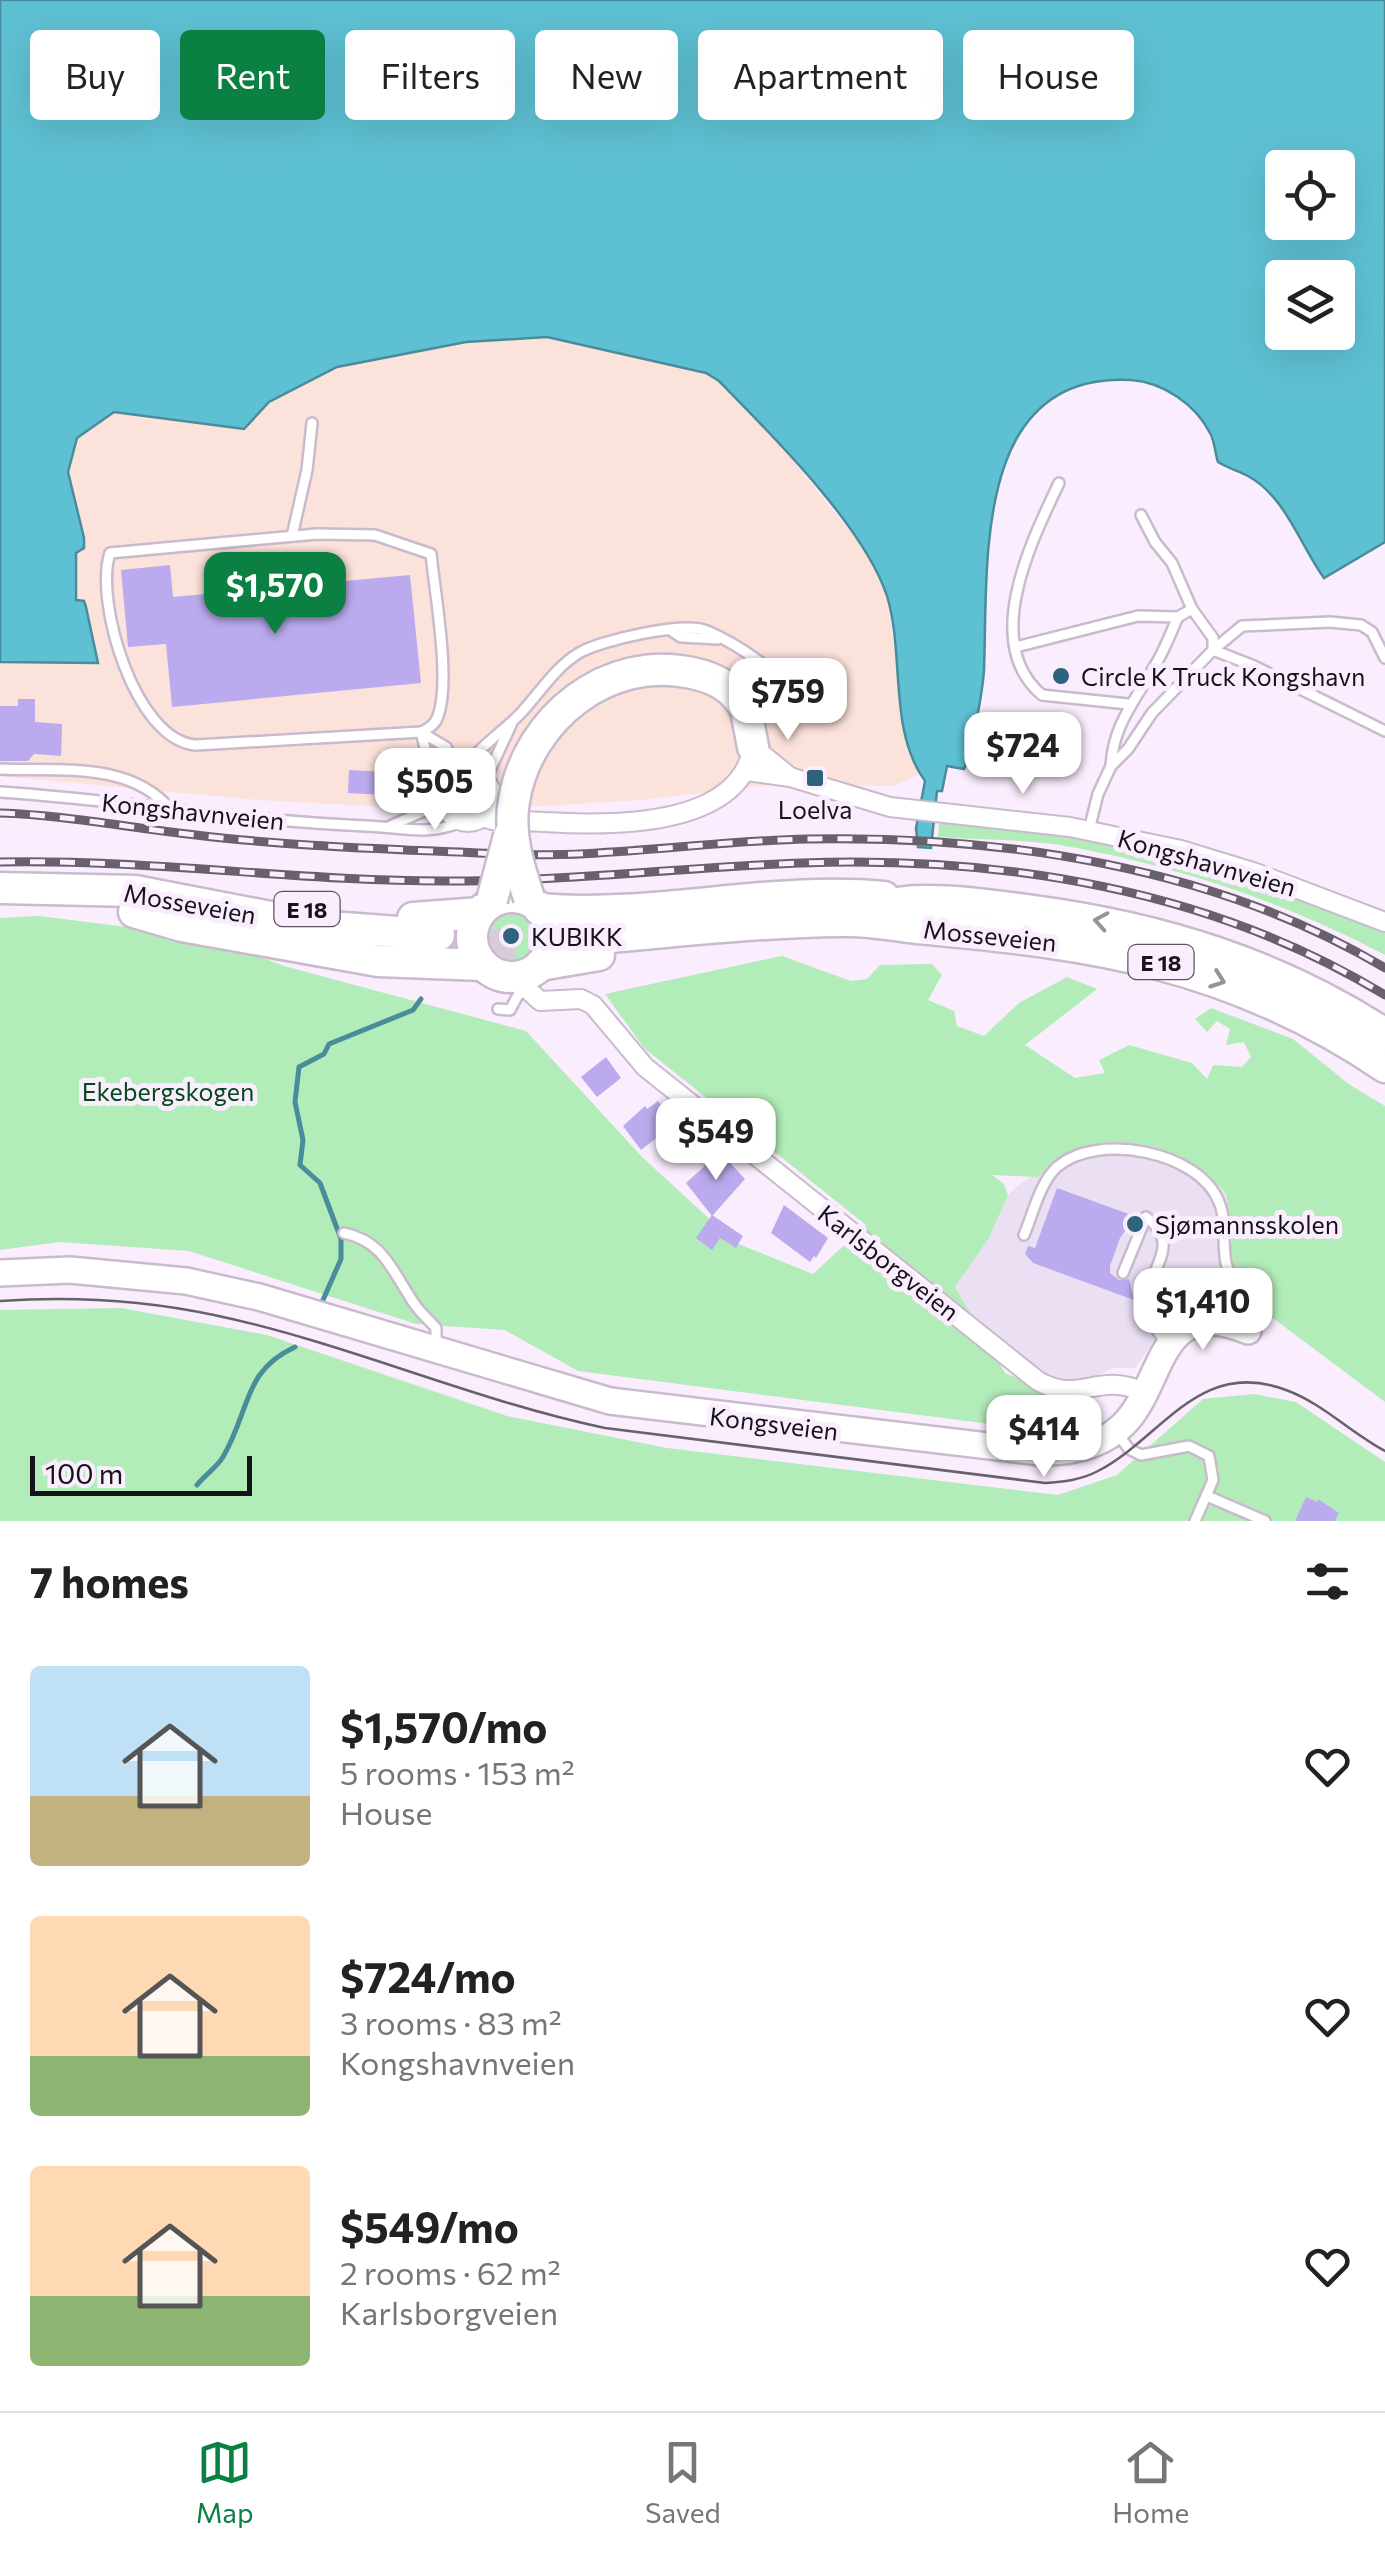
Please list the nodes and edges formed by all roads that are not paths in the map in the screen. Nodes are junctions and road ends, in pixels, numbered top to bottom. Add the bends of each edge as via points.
1 (312, 423) dead end
2 (1059, 483) dead end
3 (1141, 516) dead end
4 (292, 536) junction
5 (1192, 609) junction
6 (1178, 618) junction
7 (1016, 647) junction
8 (1214, 650) junction
9 (1385, 658) edge
10 (796, 692) dead end
11 (1128, 704) junction
12 (512, 723) junction
13 (1385, 731) edge
14 (421, 732) junction
15 (750, 759) junction
16 (1111, 766) junction
17 (0, 769) edge
18 (462, 775) junction
19 (488, 790) junction
20 (0, 792) edge
21 (445, 795) junction
22 (172, 811) junction
23 (482, 817) junction
24 (462, 821) junction
25 (526, 825) junction
26 (387, 826) junction
27 (1089, 830) junction
28 (0, 888) edge
29 (134, 901) junction
30 (533, 903) junction
31 (0, 906) edge
32 (488, 906) junction
33 (916, 914) junction
34 (1385, 922) edge
35 (568, 935) tunnel mouth
36 (439, 941) tunnel mouth
37 (483, 965) junction
38 (530, 976) junction
39 (498, 1009) dead end
40 (1385, 1034) edge
41 (1385, 1067) edge
42 (344, 1234) dead end
43 (1024, 1235) dead end
44 (0, 1272) edge
45 (1122, 1273) dead end
46 (1248, 1331) joint
47 (1168, 1344) junction
48 (435, 1350) junction
49 (1144, 1392) junction
50 (1116, 1431) junction
51 (1207, 1496) junction
52 (1196, 1521) edge
53 (1265, 1521) edge

1 - 4 lane
2 - 7 lane via 1019,589
3 - 5 lane via 1172,562
4 - 14 lane via 374,535 430,554 442,678 440,712
4 - 14 lane via 110,553 117,647 140,699 186,744
5 - 6 lane
5 - 8 lane
6 - 7 lane via 1138,616
6 - 11 lane
7 - 11 lane via 1042,695
8 - 9 lane via 1242,626 1344,623 1372,632
8 - 13 lane
8 - 16 lane via 1152,712
10 - 12 lane via 704,629 682,627 580,653
11 - 16 lane via 1112,743
12 - 18 lane via 470,758
12 - 19 lane
14 - 18 lane via 446,747
14 - 21 lane
15 - 25 street via 720,798 685,812
15 - 25 highway, bridge via 746,710 732,690 684,671 640,672 593,688 557,715 531,750 516,789
15 - 27 street, Kongshavnveien via 837,794 902,808
16 - 27 lane
17 - 22 lane via 106,772 157,793
18 - 19 street
18 - 21 street
19 - 23 street
19 - 25 street
20 - 22 lane, Kongshavnveien
21 - 24 street via 451,814
21 - 26 lane, Kongshavnveien
22 - 26 lane, Kongshavnveien
23 - 24 street
23 - 25 street
24 - 26 lane, Kongshavnveien via 434,832
25 - 30 highway, bridge
25 - 32 highway, bridge
27 - 34 street, Kongshavnveien via 1216,860
28 - 29 highway, Mosseveien / E 18
29 - 31 highway, Mosseveien / E 18
29 - 32 highway, E 18 via 194,892 397,918 447,918
29 - 36 highway, Mosseveien / E 18 via 365,944
29 - 37 highway, E 18 via 182,926 378,961
30 - 32 highway, E 18 via 511,898
30 - 33 highway, E 18 via 604,910 828,894
30 - 38 highway via 551,936
32 - 37 highway via 472,940
33 - 35 highway, Mosseveien / E 18 via 850,910
33 - 38 highway, E 18 via 585,956
40 -> 33 highway, Mosseveien / E 18 via 1288,980 1198,944 1062,915
33 -> 41 highway, Mosseveien / E 18 via 1190,971 1302,1016
37 - 38 highway, E 18 via 505,977
38 - 39 lane via 510,1010
38 - 49 street, Karlsborgveien via 547,1003 593,1005 645,1067 1024,1372 1061,1392 1114,1382
42 - 48 lane via 366,1240 386,1257 436,1328
43 - 46 lane via 1052,1171 1067,1159 1100,1147 1168,1161 1195,1176 1220,1203 1226,1262
44 - 48 main road, Kongsveien via 84,1271 186,1281
45 - 47 lane via 1146,1217 1163,1244 1145,1305
46 - 47 main road via 1207,1324
47 - 49 main road
48 - 50 main road, Kongsveien via 623,1403 827,1430 1039,1452 1079,1450
49 - 50 main road
50 - 51 lane via 1140,1456 1182,1446 1201,1449 1214,1467
51 - 52 lane
51 - 53 lane

